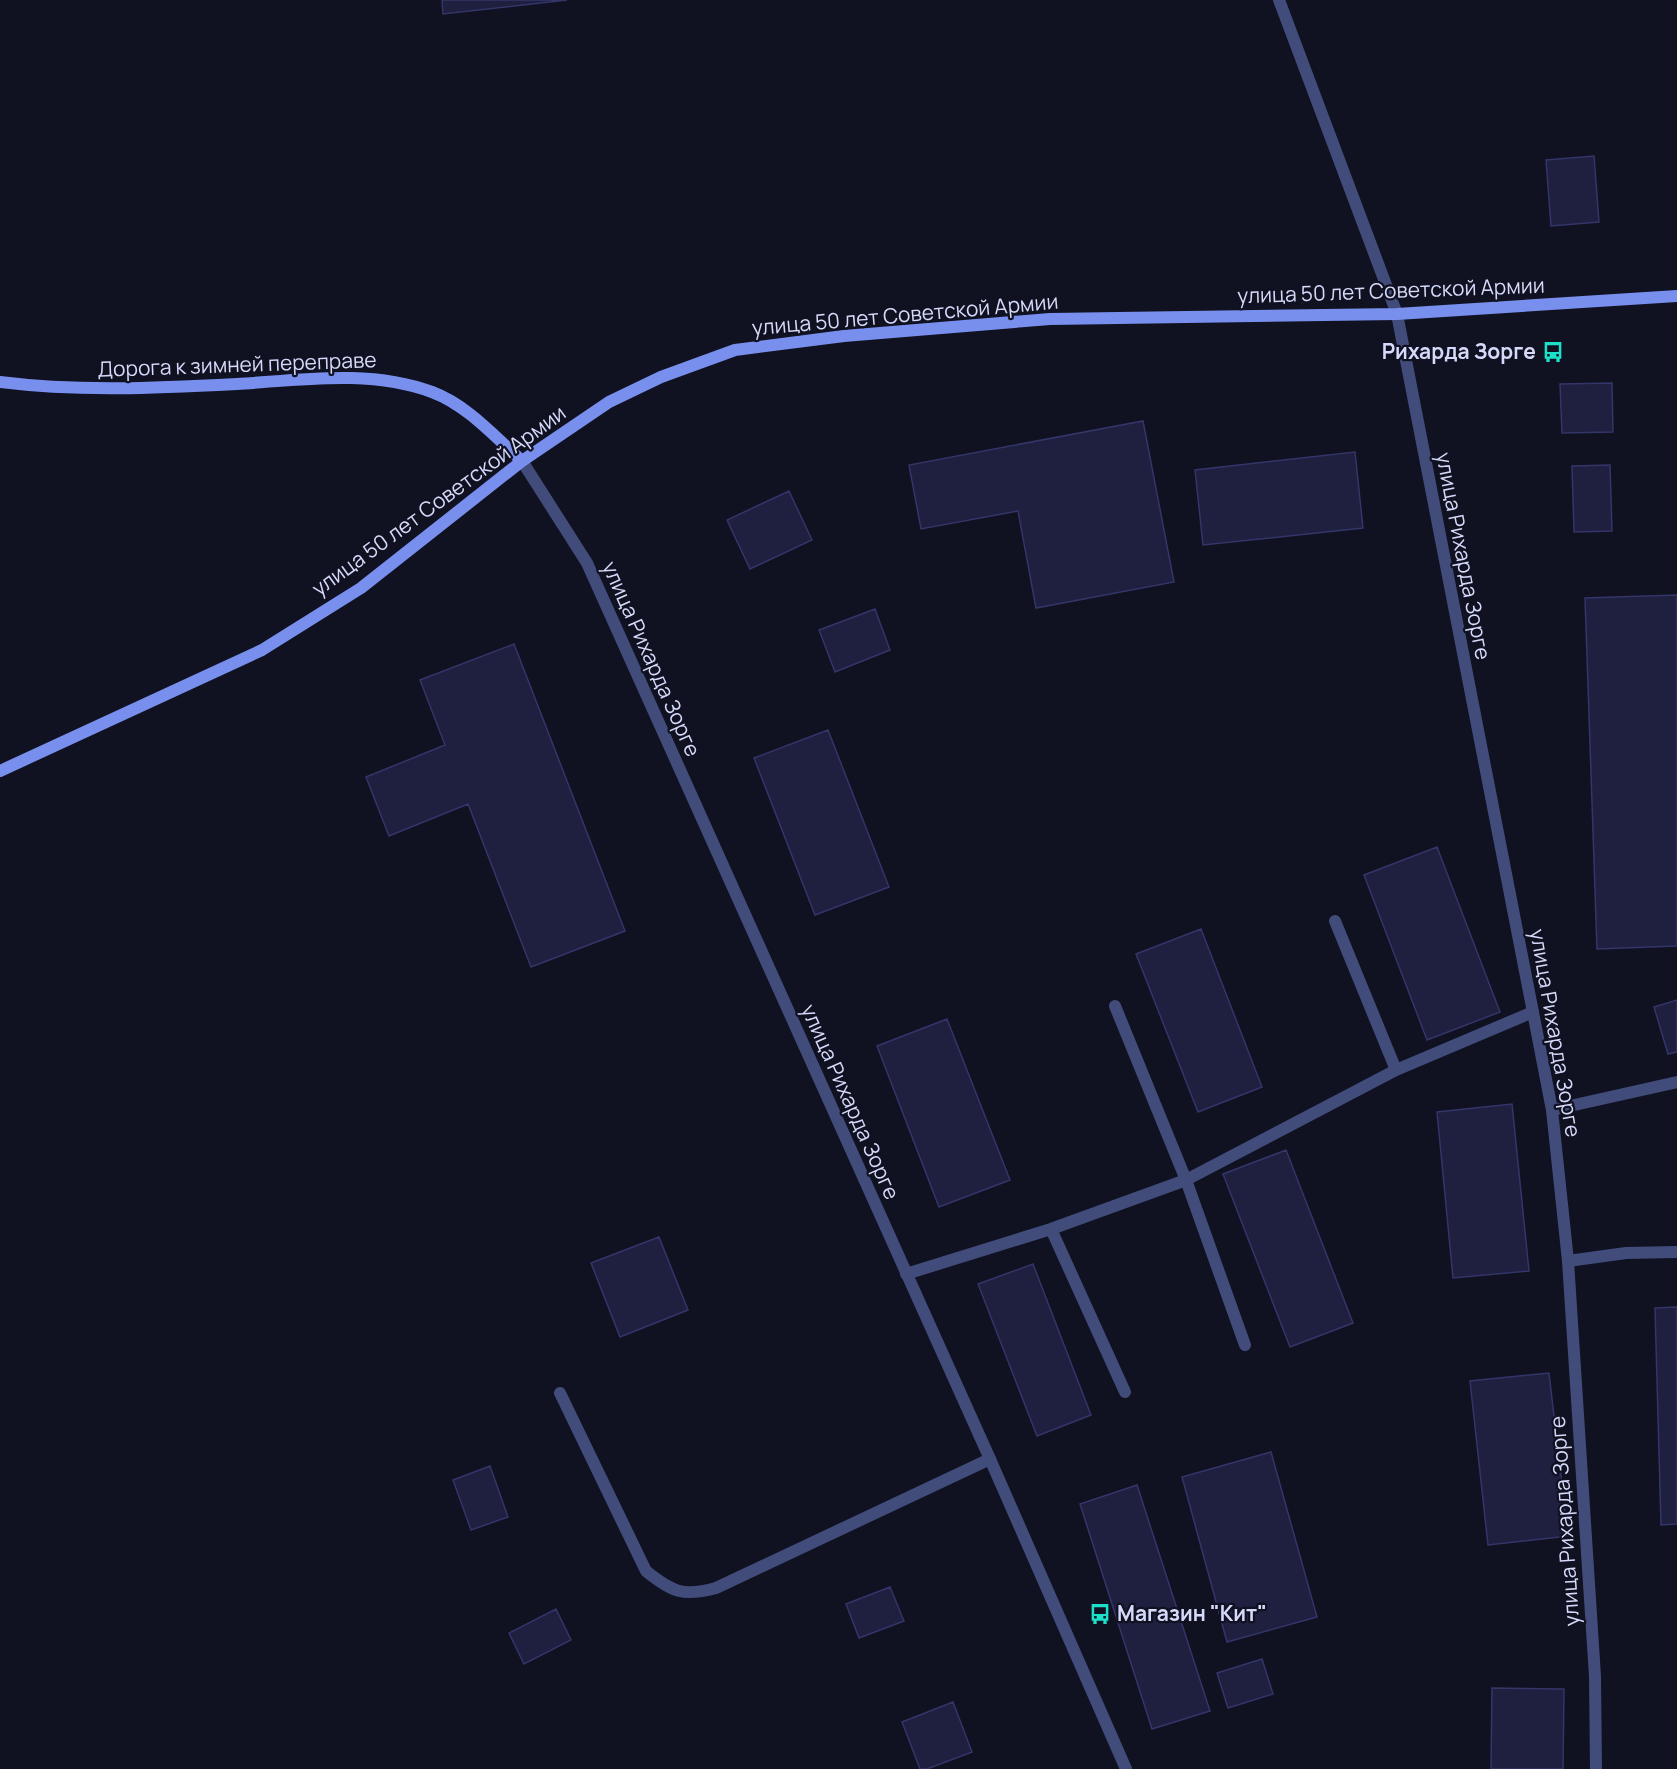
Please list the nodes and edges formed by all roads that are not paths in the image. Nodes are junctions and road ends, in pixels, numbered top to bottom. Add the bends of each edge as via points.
1 (1279, 0) edge
2 (1677, 296) edge
3 (1397, 314) junction
4 (0, 382) edge
5 (522, 461) junction
6 (0, 771) edge
7 (1335, 921) dead end
8 (1115, 1006) dead end
9 (1533, 1012) junction
10 (1396, 1071) junction
11 (1677, 1082) edge
12 (1552, 1110) junction
13 (1185, 1180) junction
14 (1051, 1229) junction
15 (1677, 1252) edge
16 (1568, 1261) junction
17 (906, 1274) junction
18 (1245, 1345) dead end
19 (1125, 1392) dead end
20 (560, 1393) dead end
21 (990, 1459) junction
22 (1126, 1769) edge
23 (1596, 1769) edge

1 - 3 street, улица Рихарда Зорге
2 - 3 main road, улица 50 лет Советской Армии
3 - 5 main road, улица 50 лет Советской Армии via 1050,319 844,336 735,350 661,377 609,402
3 - 9 street, улица Рихарда Зорге
4 - 5 main road, Дорога к зимней переправе via 49,388 144,389 336,378 392,381 433,392 471,414
5 - 6 main road, улица 50 лет Советской Армии via 361,588 262,650
5 - 17 street, улица Рихарда Зорге via 587,563
7 - 10 street
8 - 13 street
9 - 10 street
9 - 12 street, улица Рихарда Зорге
10 - 13 street
11 - 12 street
12 - 16 street, улица Рихарда Зорге
13 - 14 street
13 - 18 street
14 - 17 street
14 - 19 street
15 - 16 street via 1626,1253
16 - 23 street, улица Рихарда Зорге via 1595,1676
17 - 21 street, улица Рихарда Зорге
20 - 21 street via 646,1571 665,1587 693,1594 716,1588
21 - 22 street, улица Рихарда Зорге

